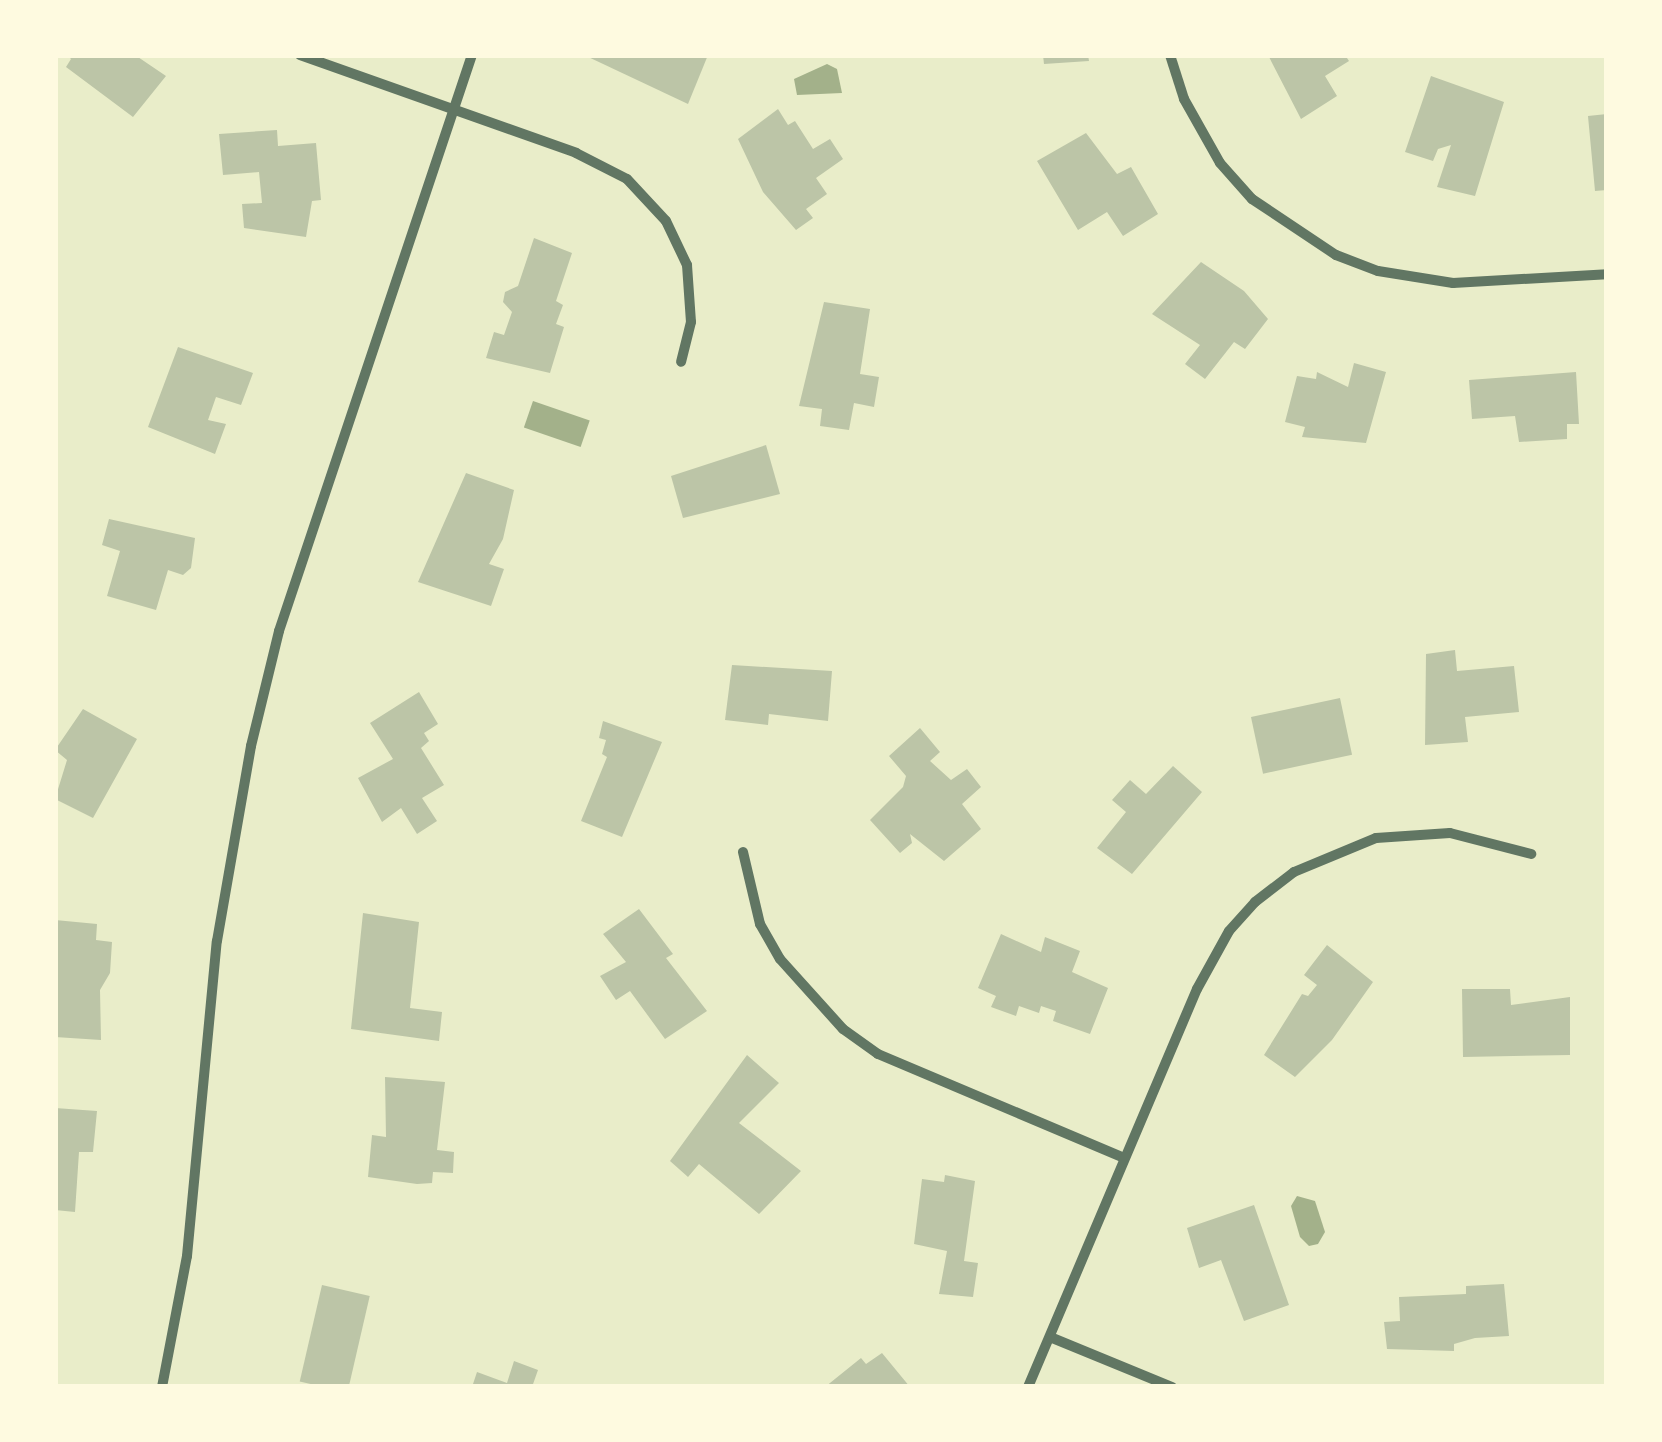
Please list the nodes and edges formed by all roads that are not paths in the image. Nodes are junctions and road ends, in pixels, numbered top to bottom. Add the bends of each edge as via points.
1 (300, 55) edge
2 (472, 55) edge
3 (1170, 55) edge
4 (455, 114) junction
5 (1607, 274) edge
6 (680, 362) dead end
7 (743, 852) dead end
8 (1531, 854) dead end
9 (1124, 1158) junction
10 (1050, 1337) junction
11 (162, 1387) edge
12 (1028, 1387) edge
13 (1172, 1387) edge

1 - 4 street
2 - 4 street
3 - 5 street via 1184,99 1220,163 1252,199 1336,255 1378,271 1454,283
4 - 6 street via 576,153 627,179 666,220 688,265 692,322
4 - 11 street via 279,631 251,746 217,941 187,1256
7 - 9 street via 760,924 780,959 843,1029 878,1054
8 - 9 street via 1488,838 1414,833 1339,850 1294,872 1229,931
9 - 10 street
10 - 12 street
10 - 13 street

